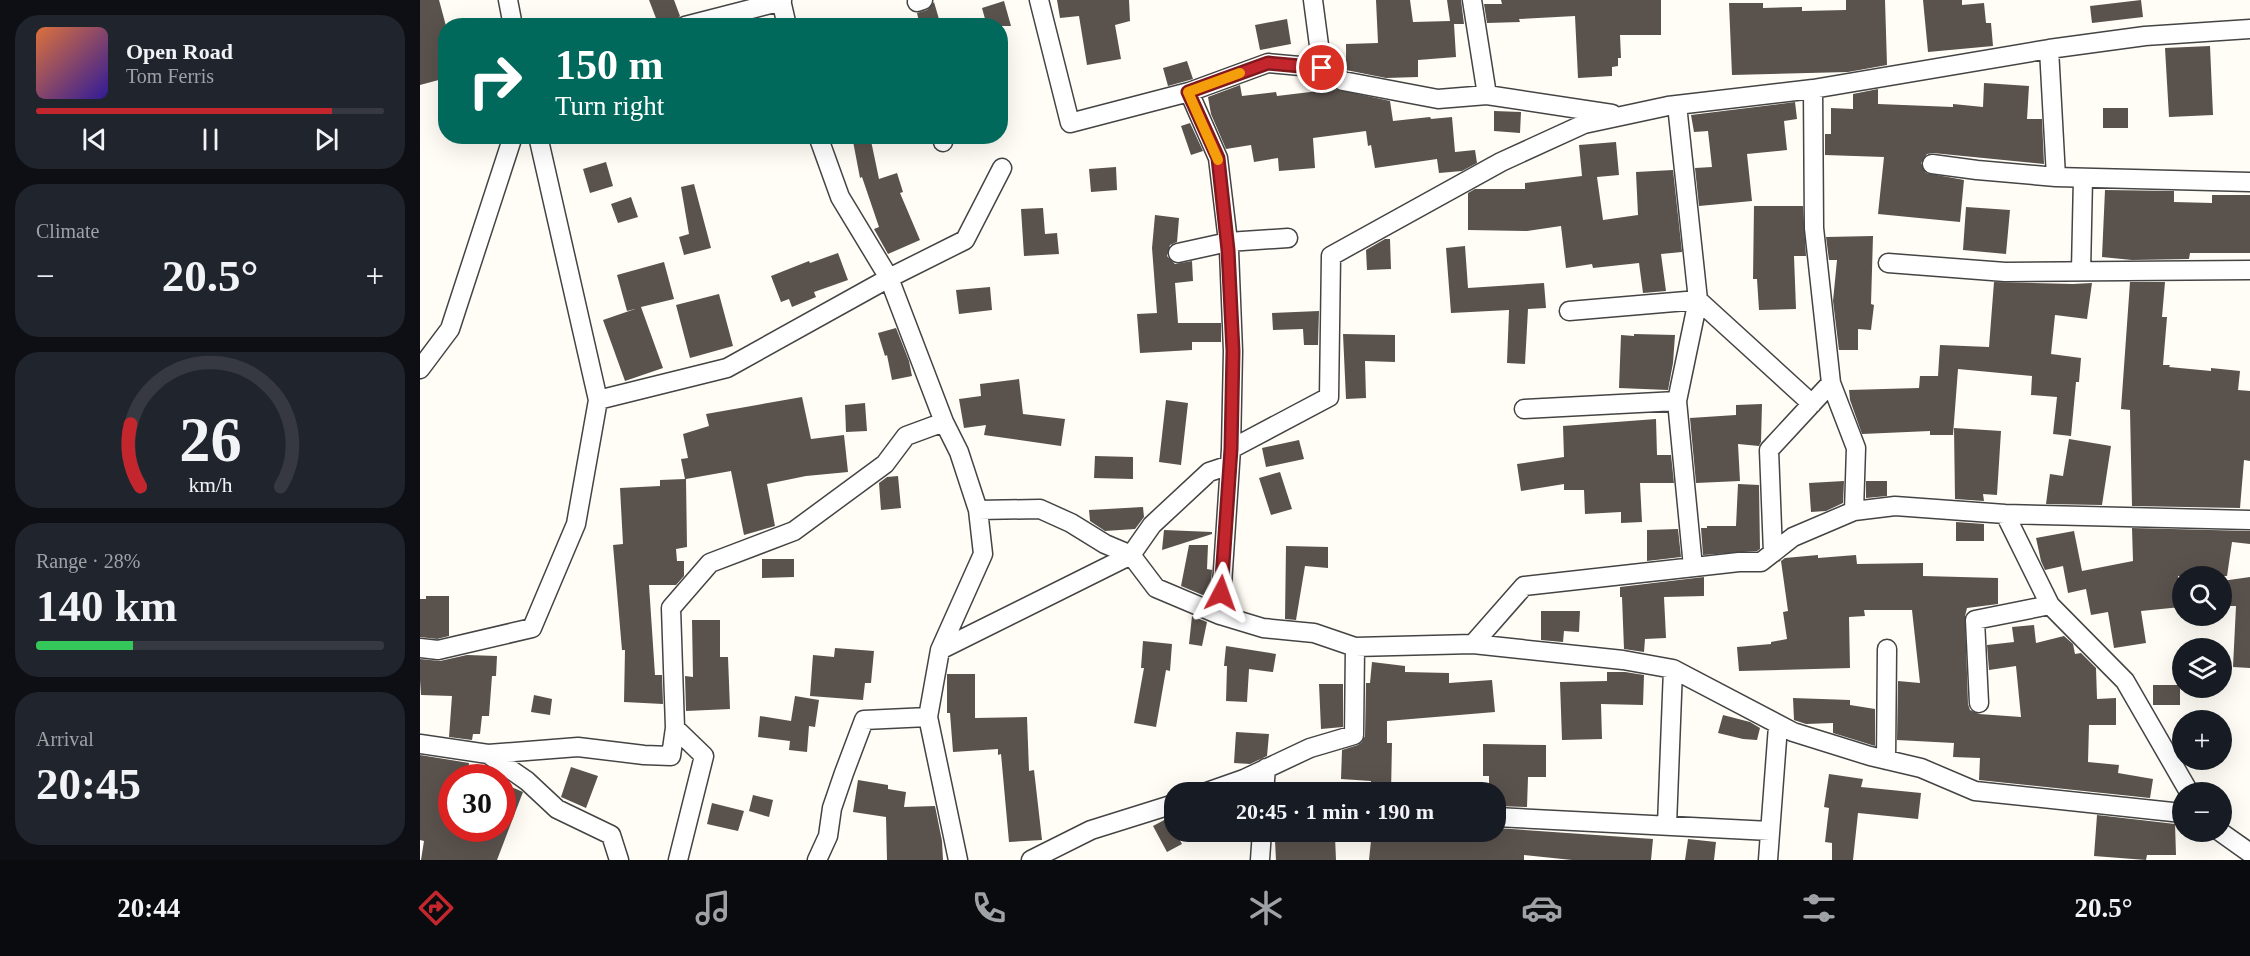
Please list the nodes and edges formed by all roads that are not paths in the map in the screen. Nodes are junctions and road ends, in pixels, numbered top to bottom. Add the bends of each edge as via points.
1 (508, 0) edge
2 (782, 0) edge
3 (1039, 0) edge
4 (1313, 0) edge
5 (1472, 0) edge
6 (511, 18) edge
7 (715, 18) edge
8 (785, 18) edge
9 (2250, 29) edge
10 (2049, 49) junction
11 (1322, 68) junction
12 (1813, 89) junction
13 (1188, 92) junction
14 (1487, 95) junction
15 (1677, 105) junction
16 (1622, 116) junction
17 (510, 144) edge
18 (540, 144) edge
19 (821, 144) edge
20 (1932, 164) dead end
21 (1002, 168) dead end
22 (2056, 177) junction
23 (2083, 178) junction
24 (2250, 182) edge
25 (1288, 238) dead end
26 (1228, 242) junction
27 (1178, 253) dead end
28 (1888, 263) dead end
29 (2081, 270) junction
30 (2250, 270) edge
31 (889, 278) junction
32 (1698, 300) junction
33 (1569, 311) dead end
34 (420, 369) edge
35 (1831, 384) junction
36 (598, 400) junction
37 (1677, 401) junction
38 (1812, 404) junction
39 (1524, 409) dead end
40 (944, 422) junction
41 (1230, 457) junction
42 (978, 510) junction
43 (1854, 511) junction
44 (2006, 514) junction
45 (2250, 520) edge
46 (1773, 553) junction
47 (1131, 555) junction
48 (1693, 567) junction
49 (2050, 605) junction
50 (1220, 615) junction
51 (1473, 644) junction
52 (1355, 647) junction
53 (420, 648) edge
54 (1887, 649) dead end
55 (940, 650) junction
56 (1673, 669) junction
57 (1979, 703) dead end
58 (928, 717) junction
59 (1778, 726) junction
60 (675, 728) junction
61 (420, 744) edge
62 (488, 754) junction
63 (1886, 760) junction
64 (1266, 768) junction
65 (1232, 782) edge
66 (1265, 782) edge
67 (2183, 782) edge
68 (1164, 807) edge
69 (2172, 812) edge
70 (1506, 817) edge
71 (1667, 825) junction
72 (1770, 831) junction
73 (2232, 840) edge
74 (1261, 842) edge
75 (2250, 853) edge
76 (619, 860) edge
77 (678, 860) edge
78 (817, 860) edge
79 (958, 860) edge
80 (1031, 860) edge
81 (1260, 860) edge
82 (1768, 860) edge

1 - 6 street
2 - 7 street
2 - 8 street
3 - 13 street via 1070,123
4 - 11 street
5 - 14 street
9 - 10 street via 2145,36
10 - 12 street
10 - 22 street
11 - 13 street via 1268,63
11 - 14 street via 1343,81 1437,99
12 - 15 street
12 - 35 street via 1814,228
13 - 26 street via 1218,158
14 - 16 street
15 - 16 street
15 - 32 street
16 - 41 street via 1584,124 1501,162 1331,256 1329,397
17 - 34 street via 450,329
18 - 36 street
19 - 31 street via 840,197
20 - 22 street
21 - 31 street via 965,240
22 - 23 street
23 - 24 street
23 - 29 street
25 - 26 street
26 - 27 street
26 - 41 street via 1233,351
28 - 29 street via 2005,272
29 - 30 street
31 - 36 street via 727,368
31 - 40 street
32 - 33 street
32 - 37 street
32 - 38 street
35 - 38 street
35 - 43 street via 1856,448
36 - 53 street via 576,524 532,628 438,650
37 - 39 street
37 - 48 street
38 - 46 street via 1769,450
40 - 42 street via 959,452
40 - 60 street via 906,436 885,464 794,531 710,563 671,609
41 - 47 street via 1152,525
41 - 50 street
42 - 47 street via 1040,509
42 - 55 street via 983,554
43 - 44 street via 1895,506
43 - 46 street via 1793,537
44 - 45 street
44 - 49 street
46 - 48 street via 1761,562
47 - 50 street via 1156,588
47 - 55 street
48 - 51 street via 1524,586
49 - 57 street via 1975,620
49 - 67 street via 2125,681
50 - 52 street via 1263,628 1314,633
51 - 52 street
51 - 56 street
52 - 64 street via 1354,735 1310,748
54 - 63 street
55 - 58 street
56 - 59 street
56 - 71 street
58 - 78 street via 864,720
58 - 79 street
59 - 63 street
59 - 72 street
60 - 62 street via 671,756 578,747
60 - 77 street via 704,756
61 - 62 street
62 - 76 street via 557,809 611,835
63 - 69 street via 1921,768 1975,791
64 - 65 street
64 - 66 street
68 - 80 street via 1091,830
70 - 71 street
71 - 72 street
72 - 82 street
73 - 75 street
74 - 81 street

